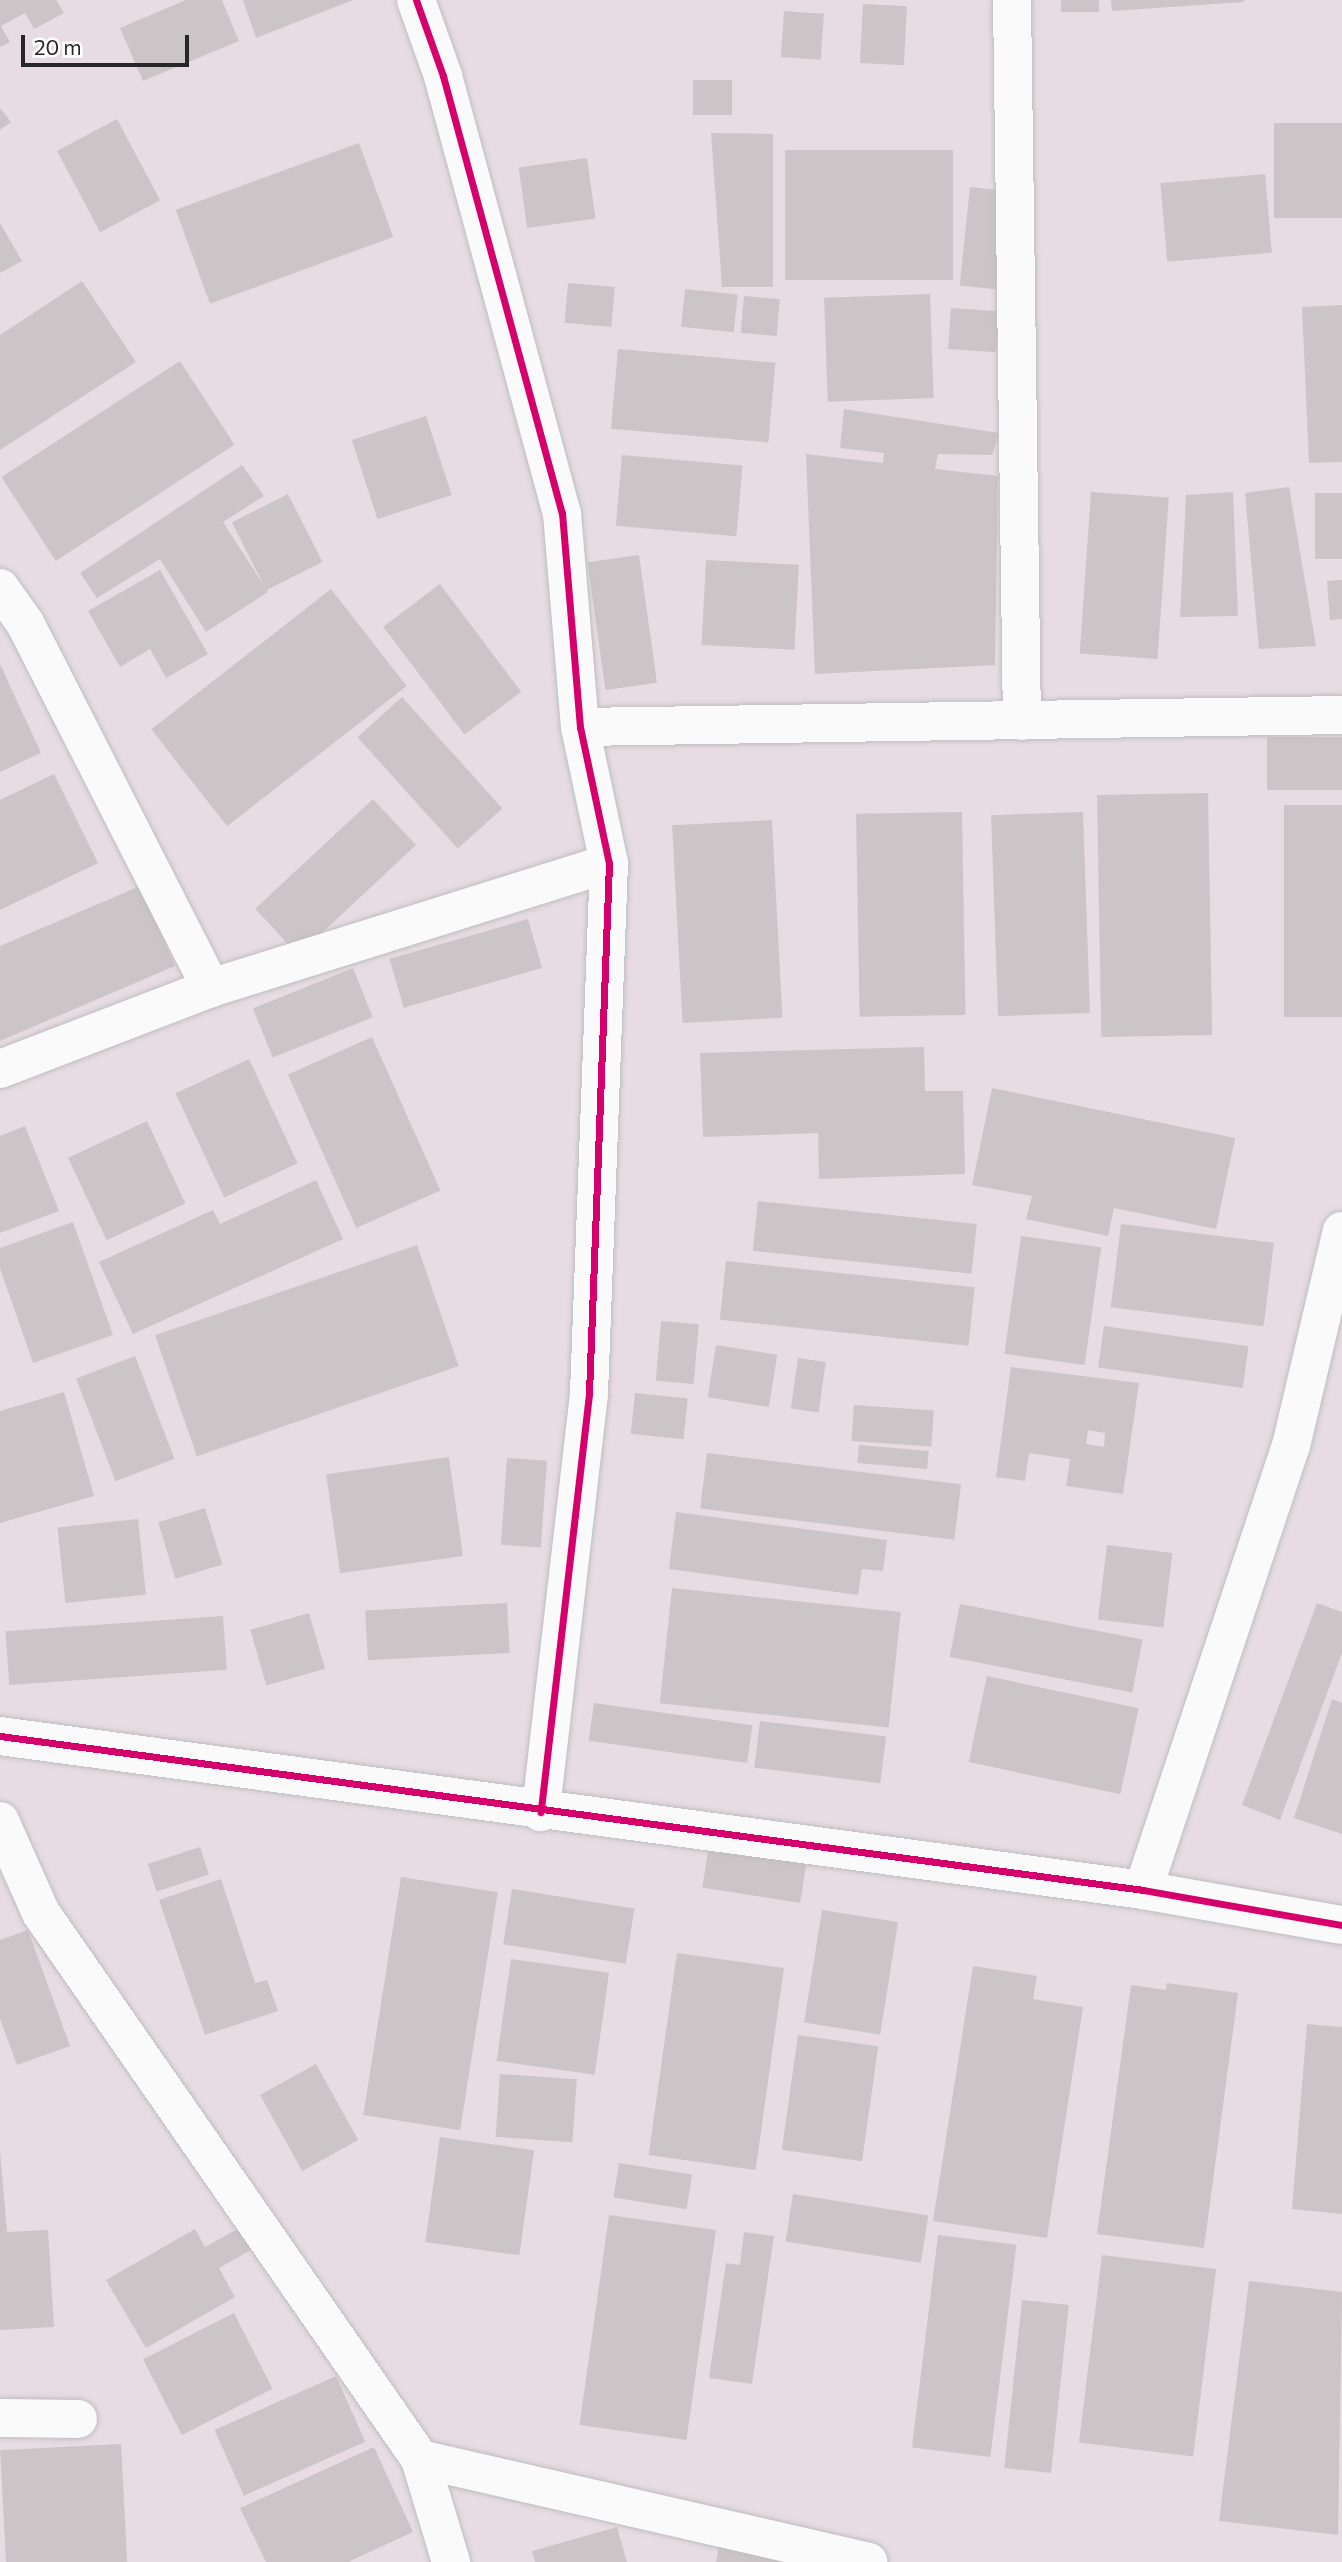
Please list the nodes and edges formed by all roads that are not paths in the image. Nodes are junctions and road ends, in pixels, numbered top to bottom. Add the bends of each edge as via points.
1 (416, 0) edge
2 (1012, 0) edge
3 (0, 588) edge
4 (1342, 715) edge
5 (1022, 720) junction
6 (580, 727) junction
7 (609, 863) junction
8 (211, 988) junction
9 (0, 1069) edge
10 (1342, 1231) edge
11 (0, 1736) edge
12 (541, 1812) junction
13 (0, 1821) edge
14 (1143, 1890) junction
15 (1342, 1924) edge
16 (0, 2418) edge
17 (78, 2419) dead end
18 (420, 2459) junction
19 (451, 2562) edge
20 (868, 2562) edge

1 - 6 street via 443,76 562,513
2 - 5 street
3 - 8 street via 25,623
4 - 5 street
5 - 6 street
6 - 7 street
7 - 8 street
7 - 12 street via 589,1394
8 - 9 street
10 - 14 street via 1291,1446
11 - 12 street
12 - 14 street
13 - 18 street via 41,1913
14 - 15 street
16 - 17 street
18 - 19 street
18 - 20 street

